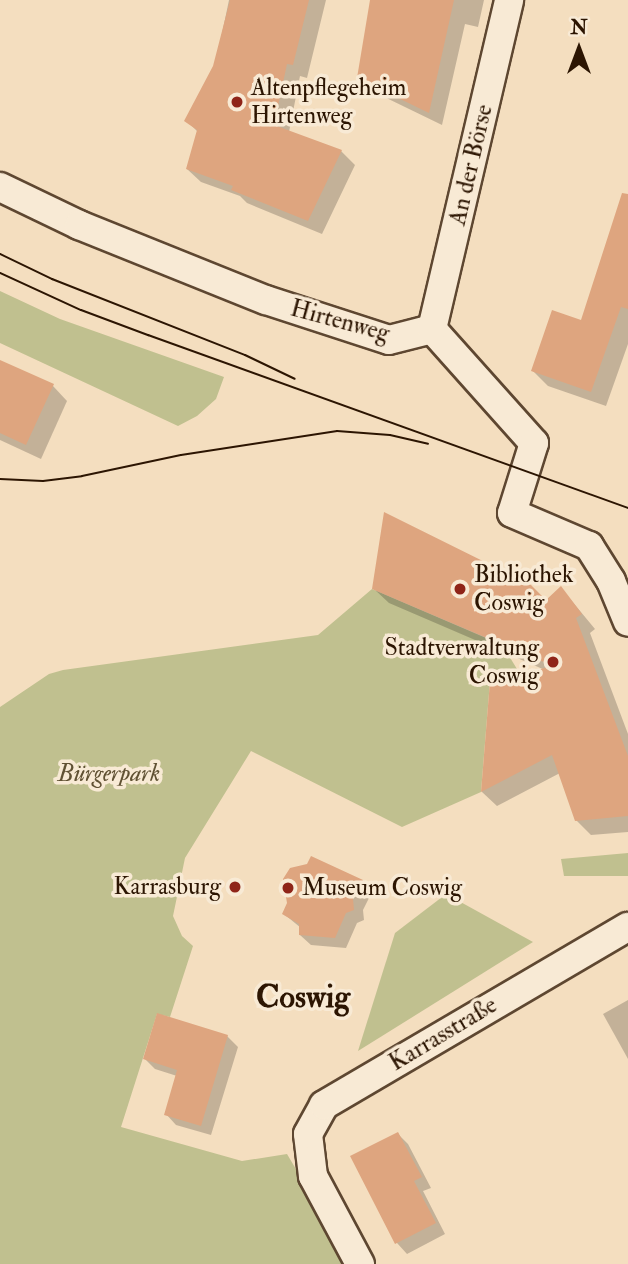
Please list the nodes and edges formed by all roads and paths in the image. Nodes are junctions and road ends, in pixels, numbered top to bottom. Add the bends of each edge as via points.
1 (509, 0) edge
2 (0, 187) edge
3 (432, 329) junction
4 (628, 622) edge
5 (628, 927) edge
6 (360, 1264) edge

1 - 3 street, An der Börse
2 - 3 street, Hirtenweg via 79,225 265,300 389,340
3 - 4 street via 534,443 512,513 589,546 611,581
5 - 6 street, Karrasstraße via 324,1105 309,1133 313,1175

